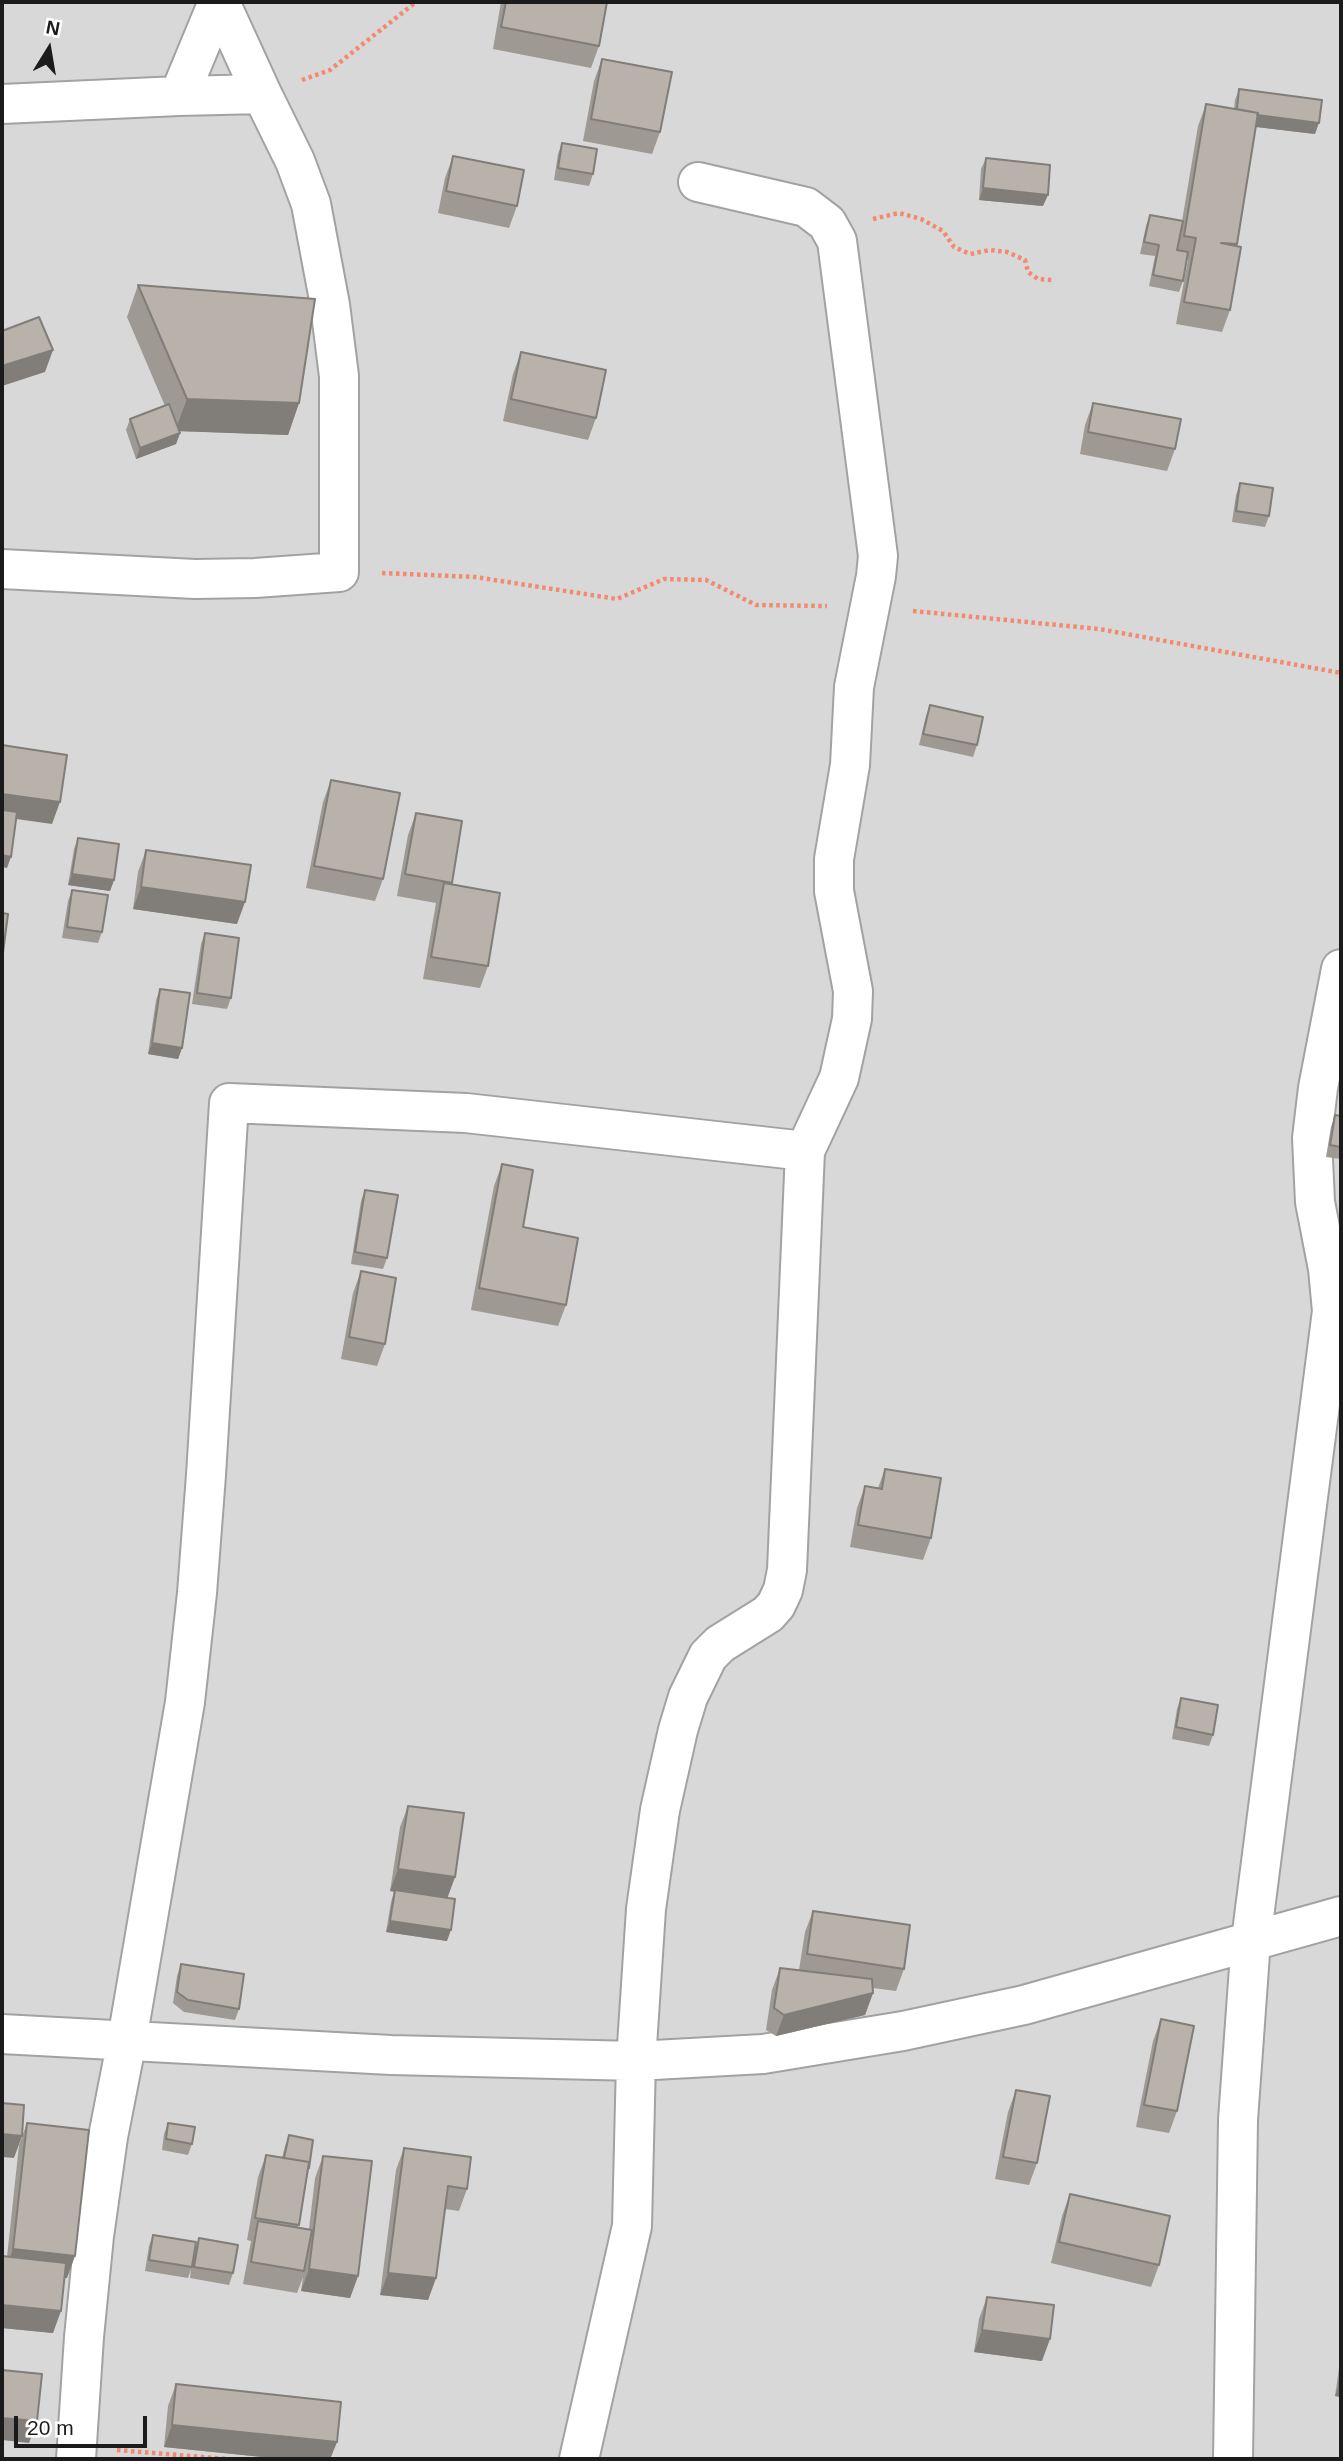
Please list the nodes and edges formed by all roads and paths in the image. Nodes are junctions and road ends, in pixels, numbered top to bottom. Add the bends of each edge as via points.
1 (219, 2) edge
2 (416, 2) edge
3 (262, 94) junction
4 (179, 96) junction
5 (2, 104) edge
6 (698, 182) dead end
7 (837, 241) junction
8 (1053, 280) dead end
9 (2, 569) edge
10 (339, 572) junction
11 (869, 607) junction
12 (1341, 673) edge
13 (1341, 969) edge
14 (805, 1151) junction
15 (1341, 1916) edge
16 (1251, 1940) junction
17 (2, 2035) edge
18 (127, 2040) junction
19 (636, 2061) junction
20 (76, 2453) edge
21 (228, 2459) edge
22 (579, 2459) edge
23 (1233, 2459) edge

1 - 3 street
1 - 4 street
2 - 3 path via 330,70
3 - 4 street
3 - 10 street via 311,204 330,305 339,376
4 - 5 street
6 - 7 street via 806,207 827,223
7 - 8 path via 858,223 899,213 943,231 954,247 970,254 1007,252 1025,260 1028,272 1038,279
7 - 11 street via 876,530 876,576
9 - 10 street via 195,579
10 - 11 path via 475,577 617,599 664,579 706,580 755,605
11 - 12 path via 1099,629
11 - 14 street via 854,687 850,765 834,859 834,891 853,991 852,1019 839,1078
13 - 16 street via 1312,1138 1315,1202 1332,1311
14 - 18 street via 466,1113 229,1103 194,1620 185,1702
14 - 19 street via 787,1570 776,1605 708,1656 688,1697 660,1810 648,1897
15 - 16 street
16 - 19 street via 1024,2005 903,2031 763,2054
16 - 23 street via 1238,2120
17 - 18 street
18 - 19 street via 391,2055
18 - 20 street via 94,2236
19 - 22 street via 632,2226
20 - 21 path

